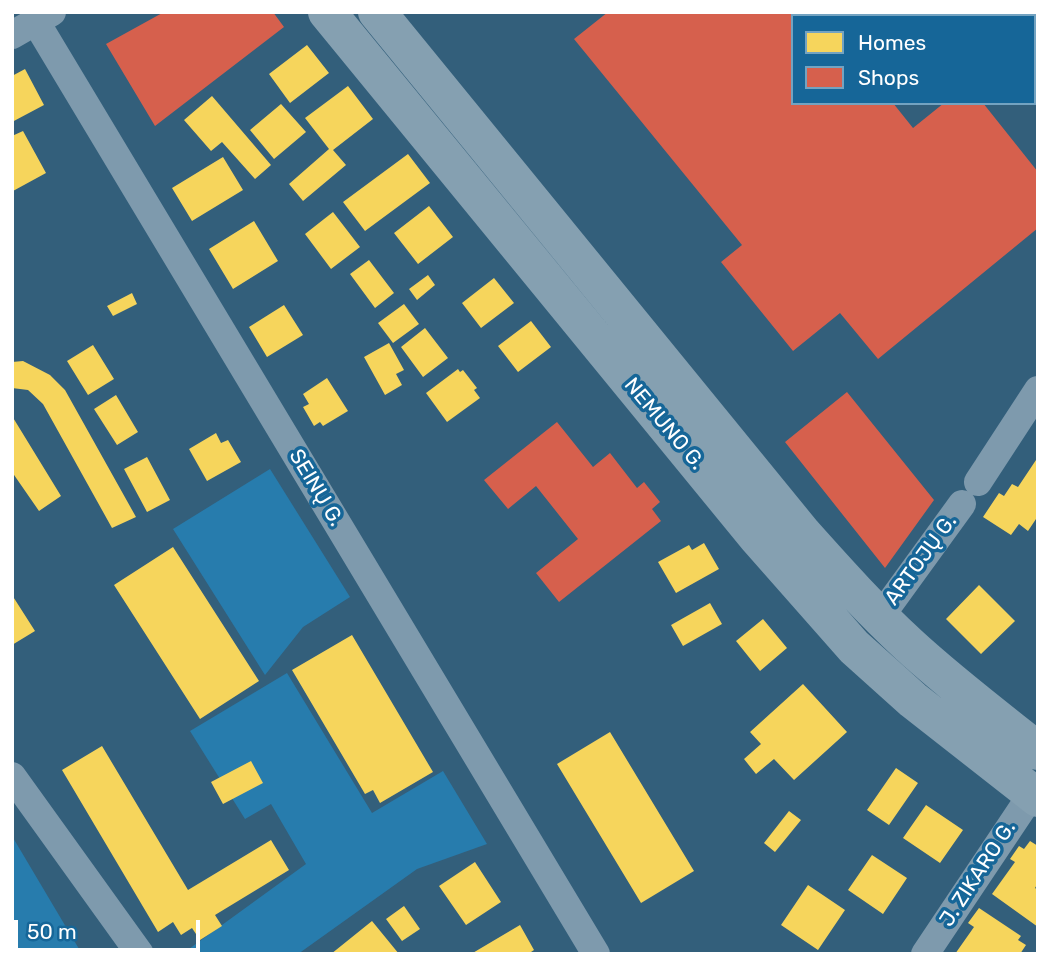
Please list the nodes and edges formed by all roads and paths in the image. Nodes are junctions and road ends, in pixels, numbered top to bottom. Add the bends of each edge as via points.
1 (327, 12) edge
2 (377, 12) edge
3 (33, 23) edge
4 (1038, 390) edge
5 (880, 617) junction
6 (908, 645) junction
7 (882, 673) junction
8 (1038, 751) edge
9 (12, 776) edge
10 (1035, 796) edge
11 (140, 954) edge
12 (596, 954) edge
13 (925, 954) edge

1 - 7 main road, NEMUNO G. via 757,537
2 - 5 main road, NEMUNO G. via 765,490
3 - 12 street, SEINŲ G.
4 - 5 street, ARTOJŲ G.
5 - 6 main road, NEMUNO G.
6 - 7 main road
6 - 8 main road, NEMUNO G.
7 - 10 main road, NEMUNO G.
9 - 11 street
10 - 13 street, J. ZIKARO G.

